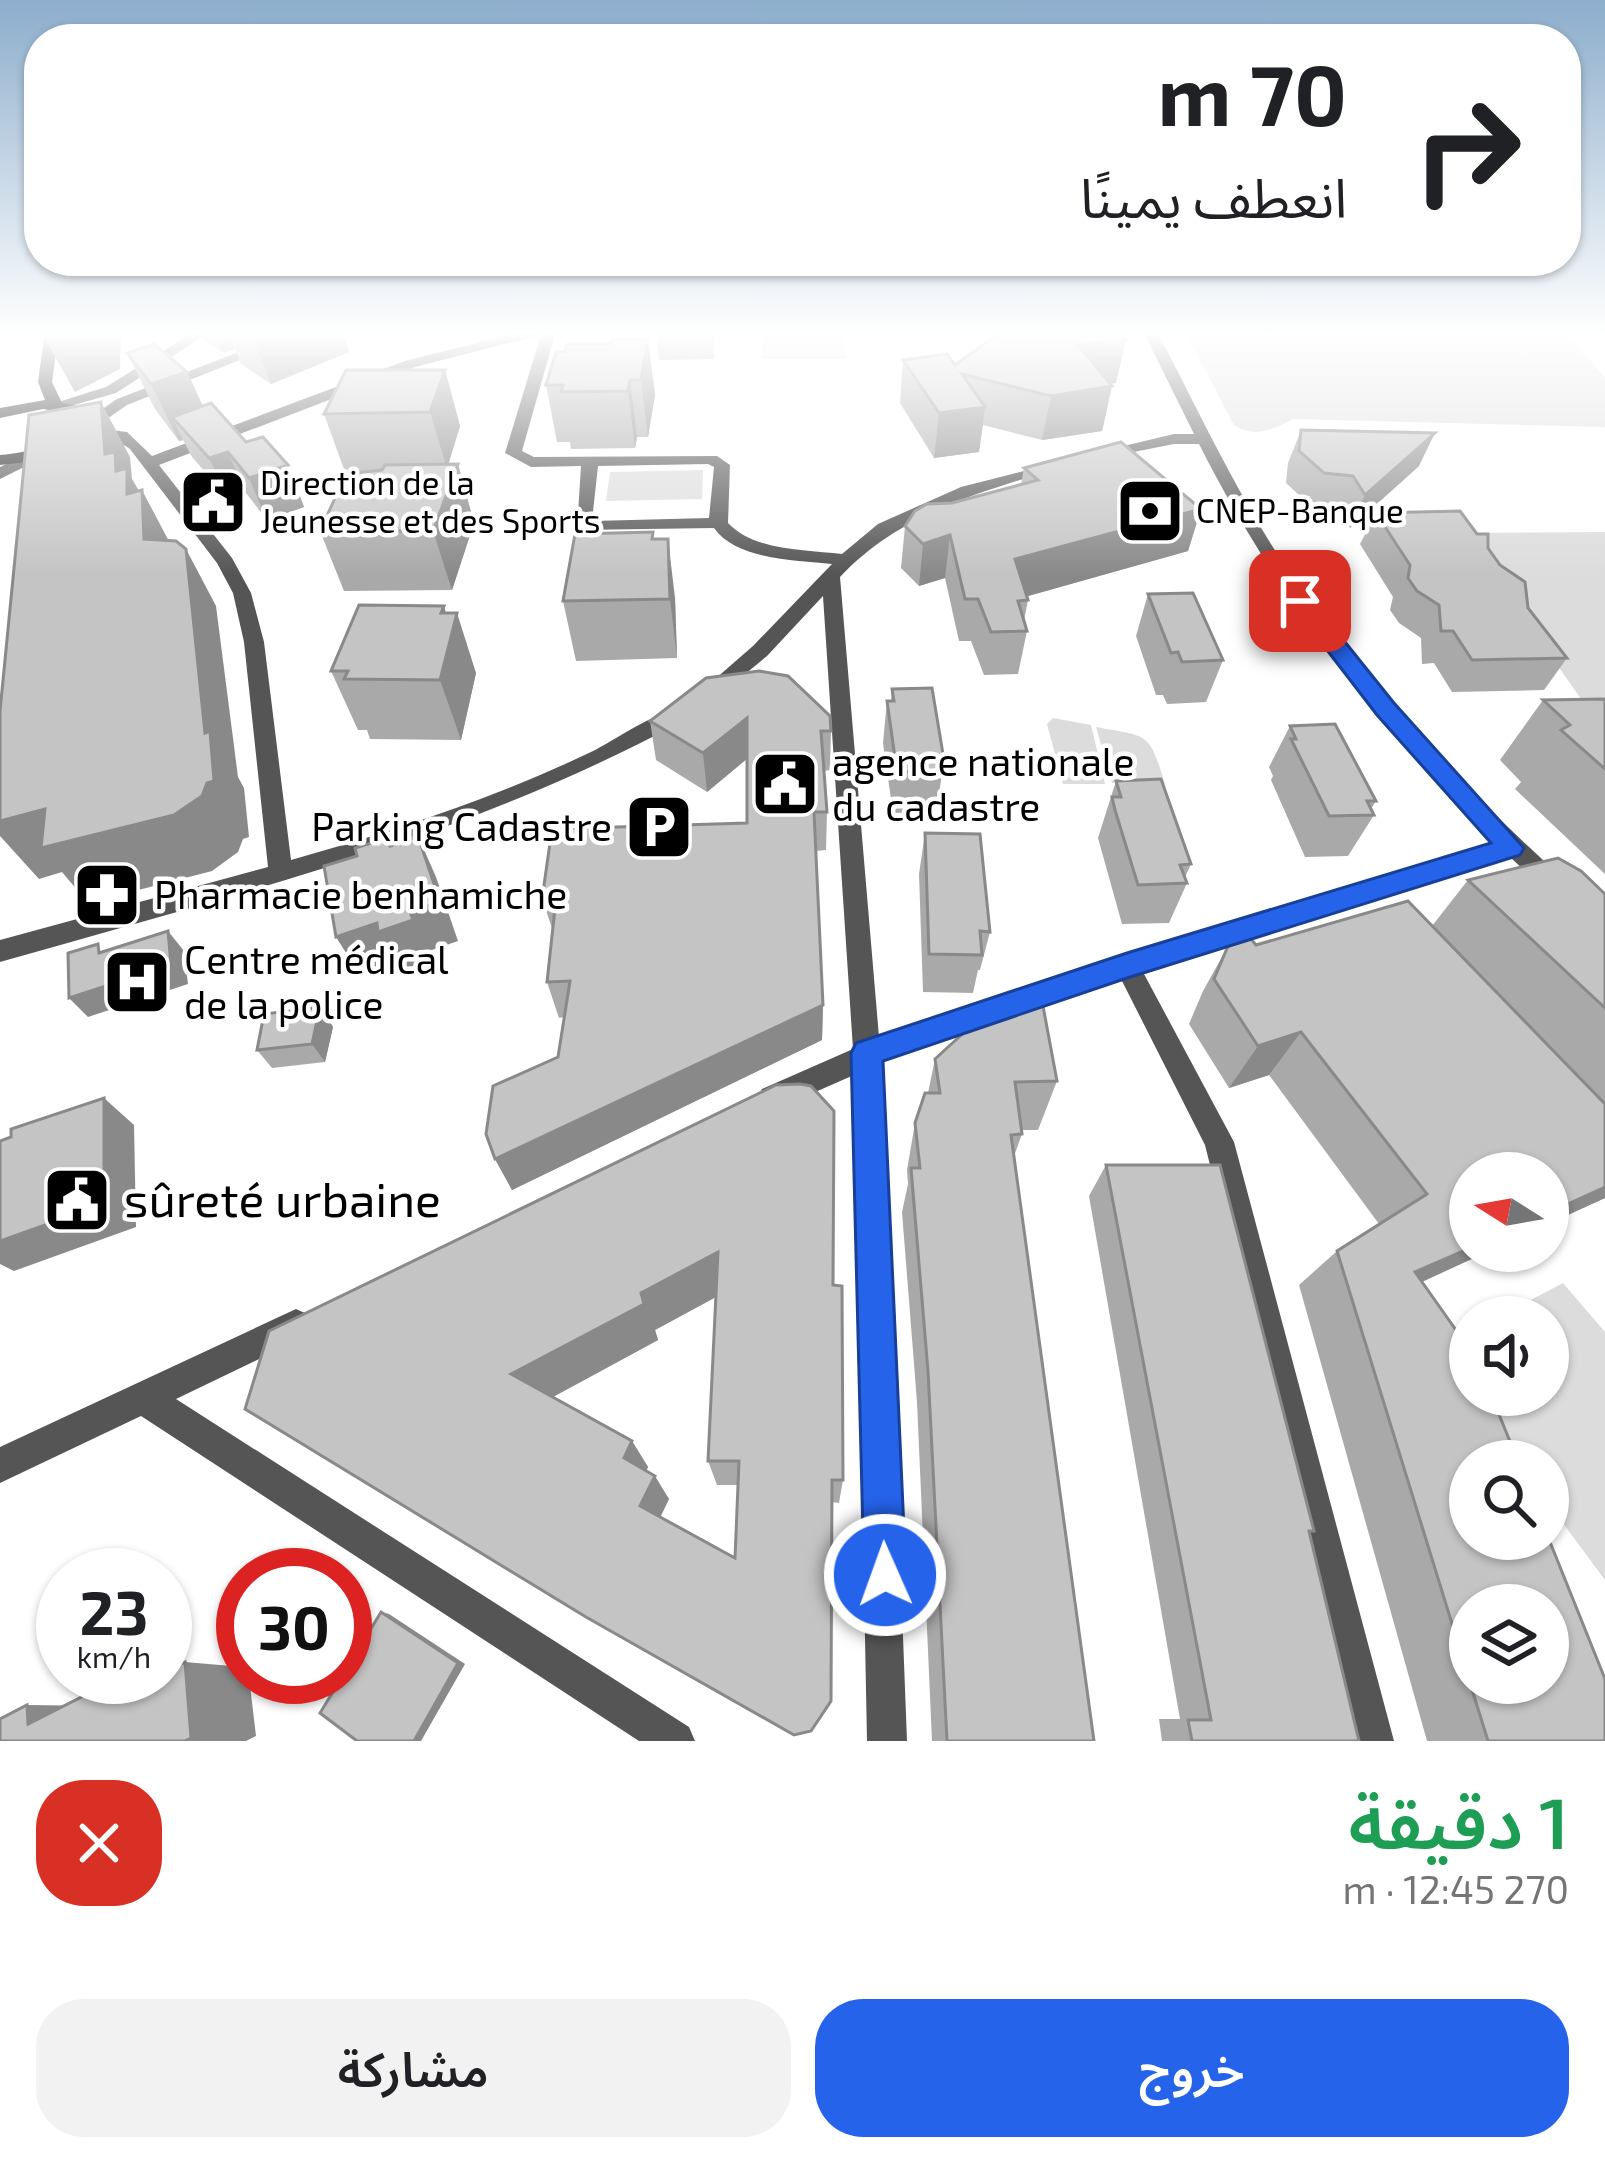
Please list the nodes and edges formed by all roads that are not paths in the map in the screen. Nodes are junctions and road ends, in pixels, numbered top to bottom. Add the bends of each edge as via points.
1 (75, 412) edge
2 (107, 412) edge
3 (283, 412) edge
4 (525, 412) edge
5 (1191, 412) edge
6 (76, 433) junction
7 (1204, 439) junction
8 (43, 452) junction
9 (0, 460) edge
10 (590, 461) junction
11 (149, 463) junction
12 (0, 474) edge
13 (33, 484) edge
14 (719, 523) junction
15 (838, 569) junction
16 (1510, 848) junction
17 (280, 870) junction
18 (1605, 931) edge
19 (0, 951) edge
20 (1127, 966) junction
21 (867, 1053) junction
22 (739, 1114) edge
23 (314, 1317) edge
24 (145, 1398) junction
25 (0, 1465) edge
26 (675, 1741) edge
27 (887, 1741) edge
28 (1374, 1741) edge

1 - 6 main road
2 - 6 street
3 - 11 street
4 - 10 street via 513,453 531,462
5 - 7 street
6 - 8 main road
6 - 11 street via 121,436
7 - 15 street via 1092,456 967,491 884,528
7 - 16 street via 1322,632
8 - 9 main road
8 - 12 street
8 - 13 main road
10 - 14 street via 718,461
10 - 14 street via 583,526
11 - 17 street via 242,593
14 - 15 street via 747,545
15 - 17 street via 744,664 636,740 481,806
15 - 21 street
16 - 18 street
16 - 20 street
17 - 19 street
20 - 21 street
20 - 28 street via 1219,1142
21 - 22 street
21 - 27 street
23 - 24 street
24 - 25 street
24 - 26 street

